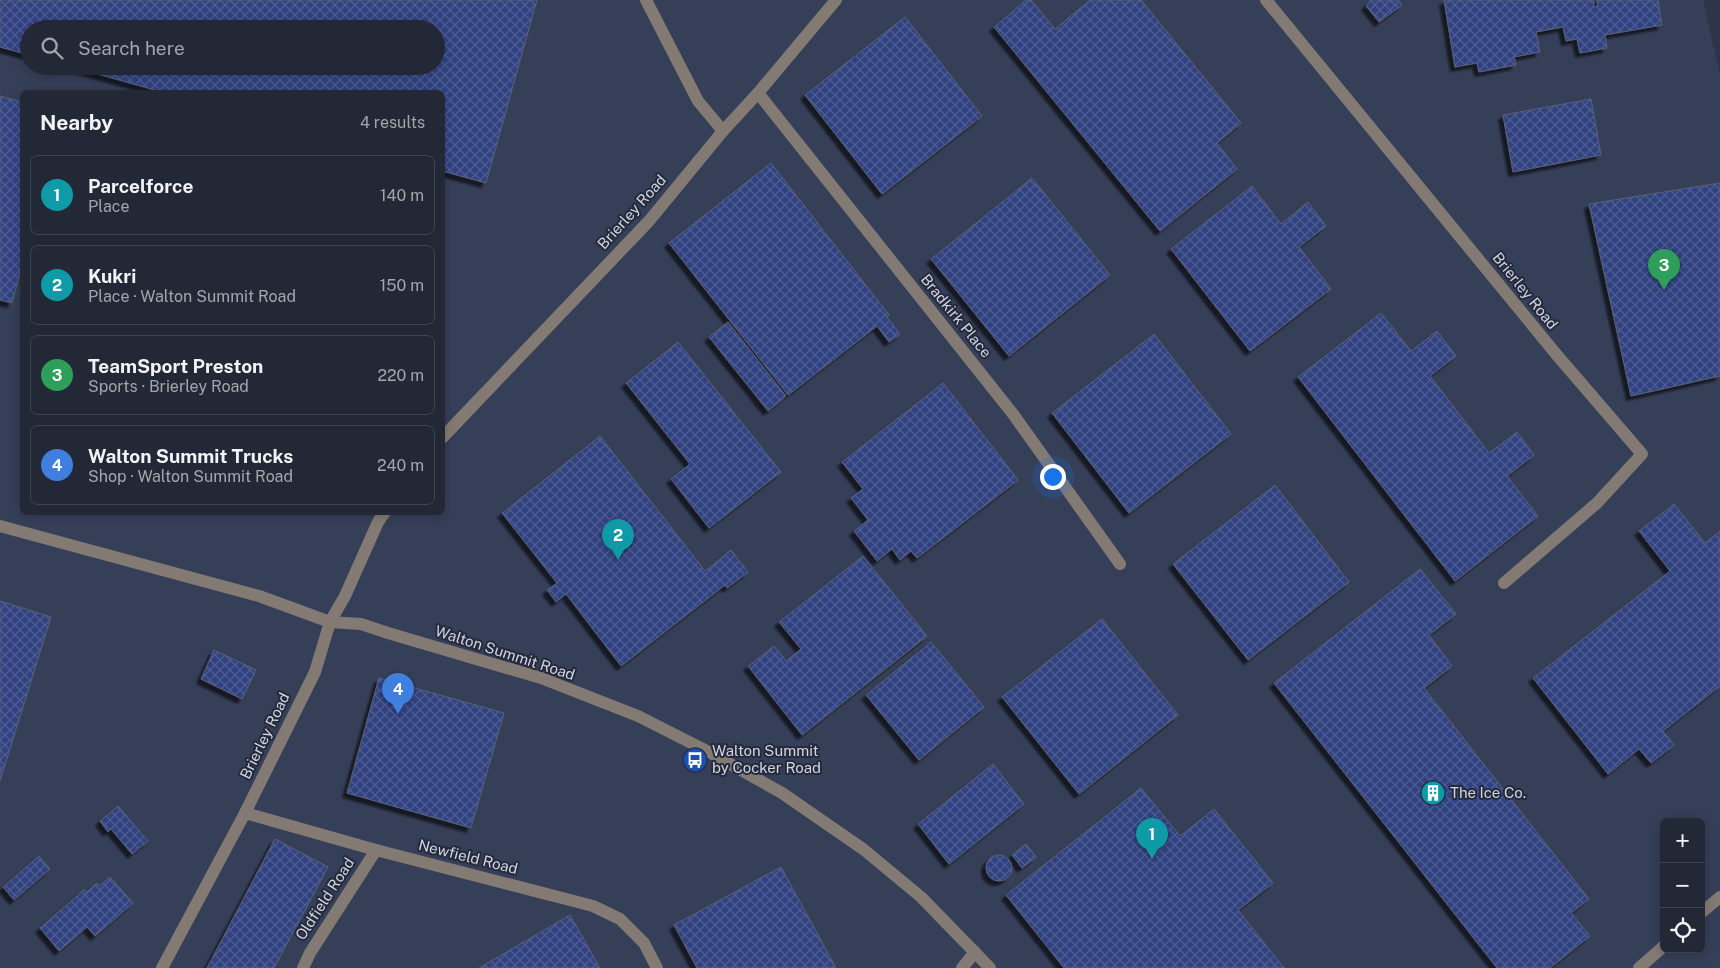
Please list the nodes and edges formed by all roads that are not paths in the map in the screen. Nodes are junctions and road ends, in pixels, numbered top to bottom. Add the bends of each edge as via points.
1 (646, 0) edge
2 (836, 0) edge
3 (1266, 0) edge
4 (758, 93) junction
5 (723, 131) junction
6 (445, 435) edge
7 (383, 515) edge
8 (0, 526) edge
9 (1120, 564) dead end
10 (1504, 583) dead end
11 (330, 622) junction
12 (245, 813) junction
13 (376, 850) junction
14 (1720, 897) edge
15 (1705, 910) edge
16 (1660, 949) edge
17 (975, 952) junction
18 (162, 968) edge
19 (303, 968) edge
20 (657, 968) edge
21 (962, 968) edge
22 (990, 968) edge
23 (1638, 968) edge

1 - 5 street via 698,101
2 - 4 street, Brierley Road
3 - 10 street, Brierley Road via 1642,454 1597,503
4 - 5 street, Brierley Road
4 - 9 street, Bradkirk Place via 1008,408
5 - 6 street, Brierley Road via 649,221
7 - 11 street, Brierley Road
8 - 11 street, Walton Summit Road via 259,596
11 - 12 street, Brierley Road via 315,672
11 - 17 street, Walton Summit Road via 361,624 541,678 638,716 709,752 782,793 863,849 921,897
12 - 13 street, Newfield Road
12 - 18 street, Brierley Road
13 - 19 street, Oldfield Road
13 - 20 street, Newfield Road via 593,906 620,919 644,943
14 - 15 street
16 - 23 street
17 - 21 street
17 - 22 street, Walton Summit Road

